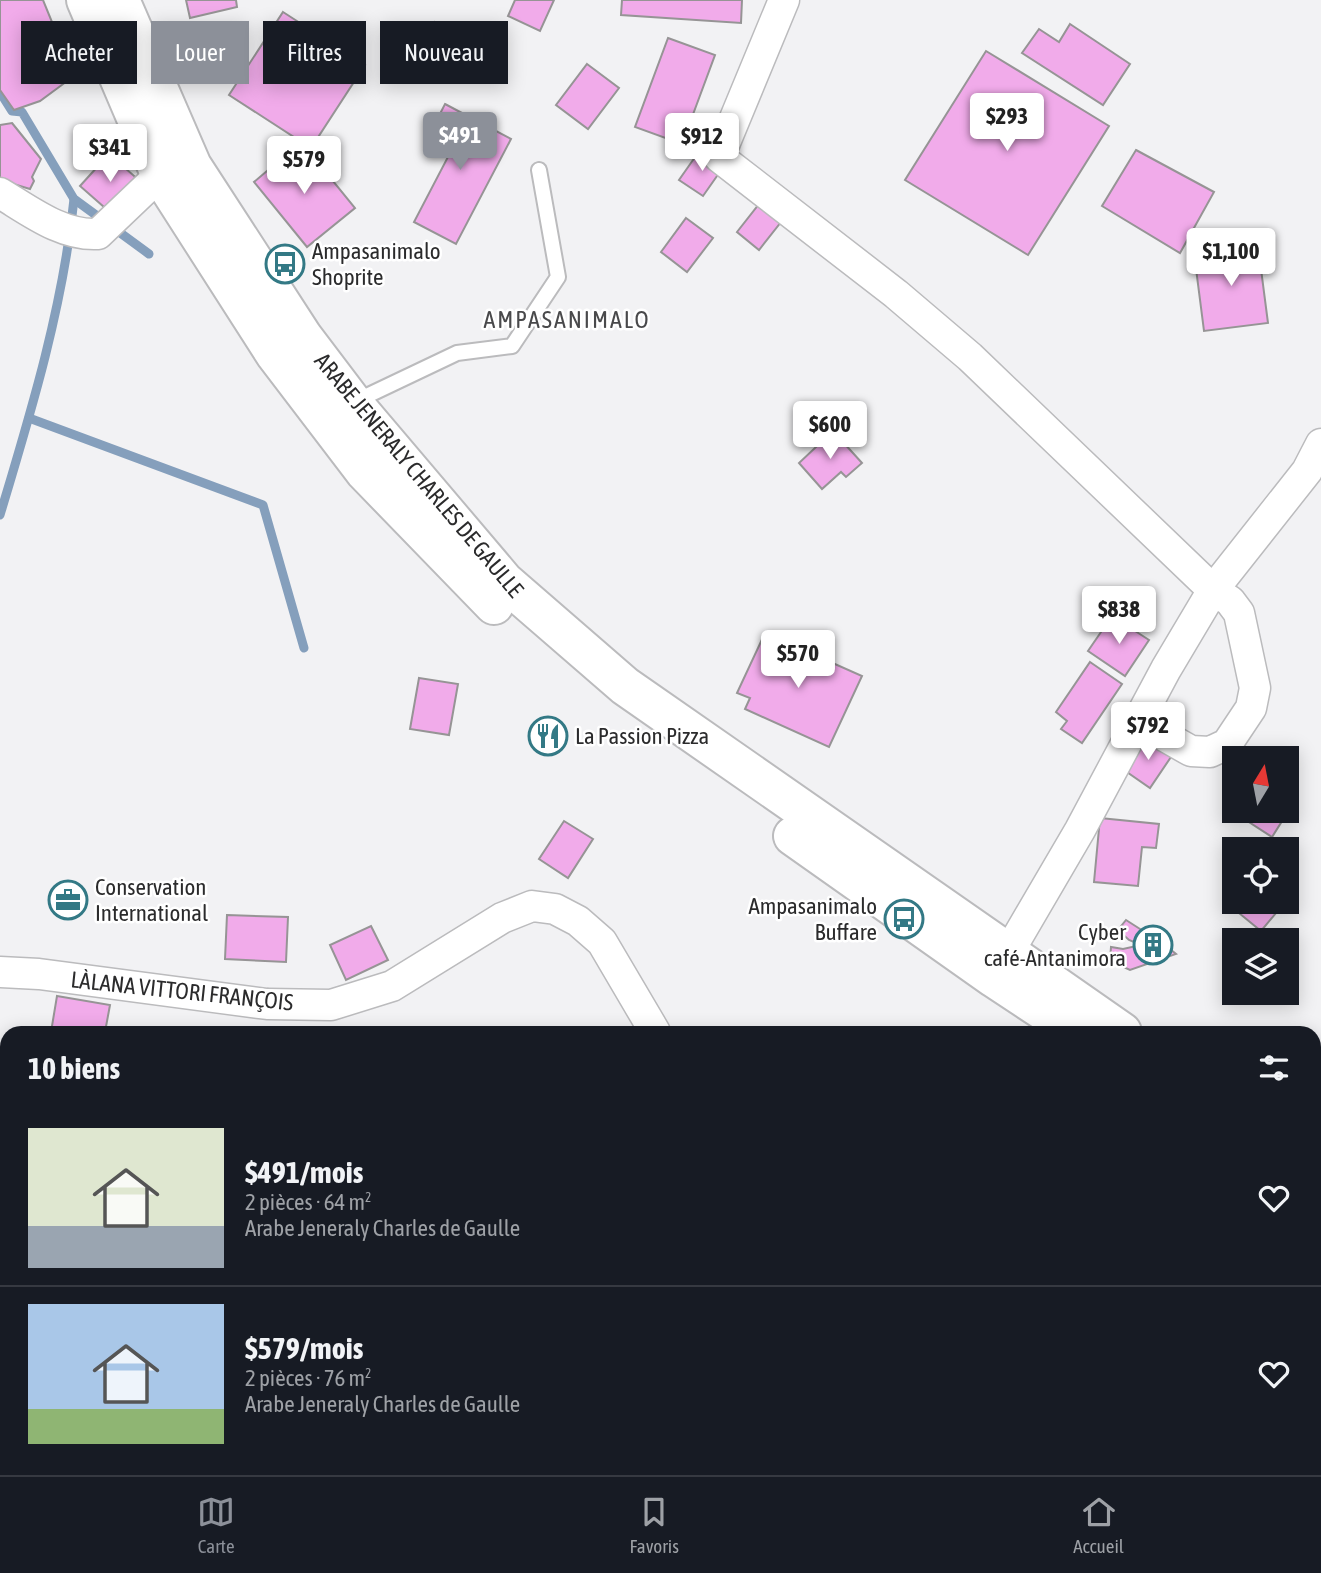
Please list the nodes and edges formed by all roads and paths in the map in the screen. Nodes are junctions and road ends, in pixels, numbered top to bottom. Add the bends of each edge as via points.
1 (86, 0) edge
2 (120, 0) edge
3 (784, 0) edge
4 (539, 170) dead end
5 (161, 174) junction
6 (0, 193) edge
7 (353, 403) junction
8 (1321, 444) edge
9 (1213, 590) junction
10 (1139, 721) junction
11 (1001, 966) junction
12 (0, 972) edge
13 (651, 1026) edge
14 (1069, 1026) edge
15 (1111, 1026) edge

1 - 5 street, ARABE JENERALY CHARLES DE GAULLE
2 - 7 street, ARABE JENERALY CHARLES DE GAULLE via 192,166 303,337
3 - 9 street via 719,157 896,294 970,358
4 - 7 lane via 558,277 512,346 457,353
5 - 6 street via 91,228
5 - 11 street, ARABE JENERALY CHARLES DE GAULLE via 283,365 365,472 482,594 605,702
7 - 11 street, ARABE JENERALY CHARLES DE GAULLE via 504,581 625,686
8 - 9 street via 1307,471
9 - 10 street
9 - 10 street via 1239,613 1255,688 1251,708 1227,744 1210,752 1191,751
10 - 11 street
11 - 14 street, ARABE JENERALY CHARLES DE GAULLE
11 - 15 street, ARABE JENERALY CHARLES DE GAULLE
12 - 13 street, LÀLANA VITTORI FRANÇOIS via 267,1004 331,1005 392,986 502,918 532,906 555,909 602,942

